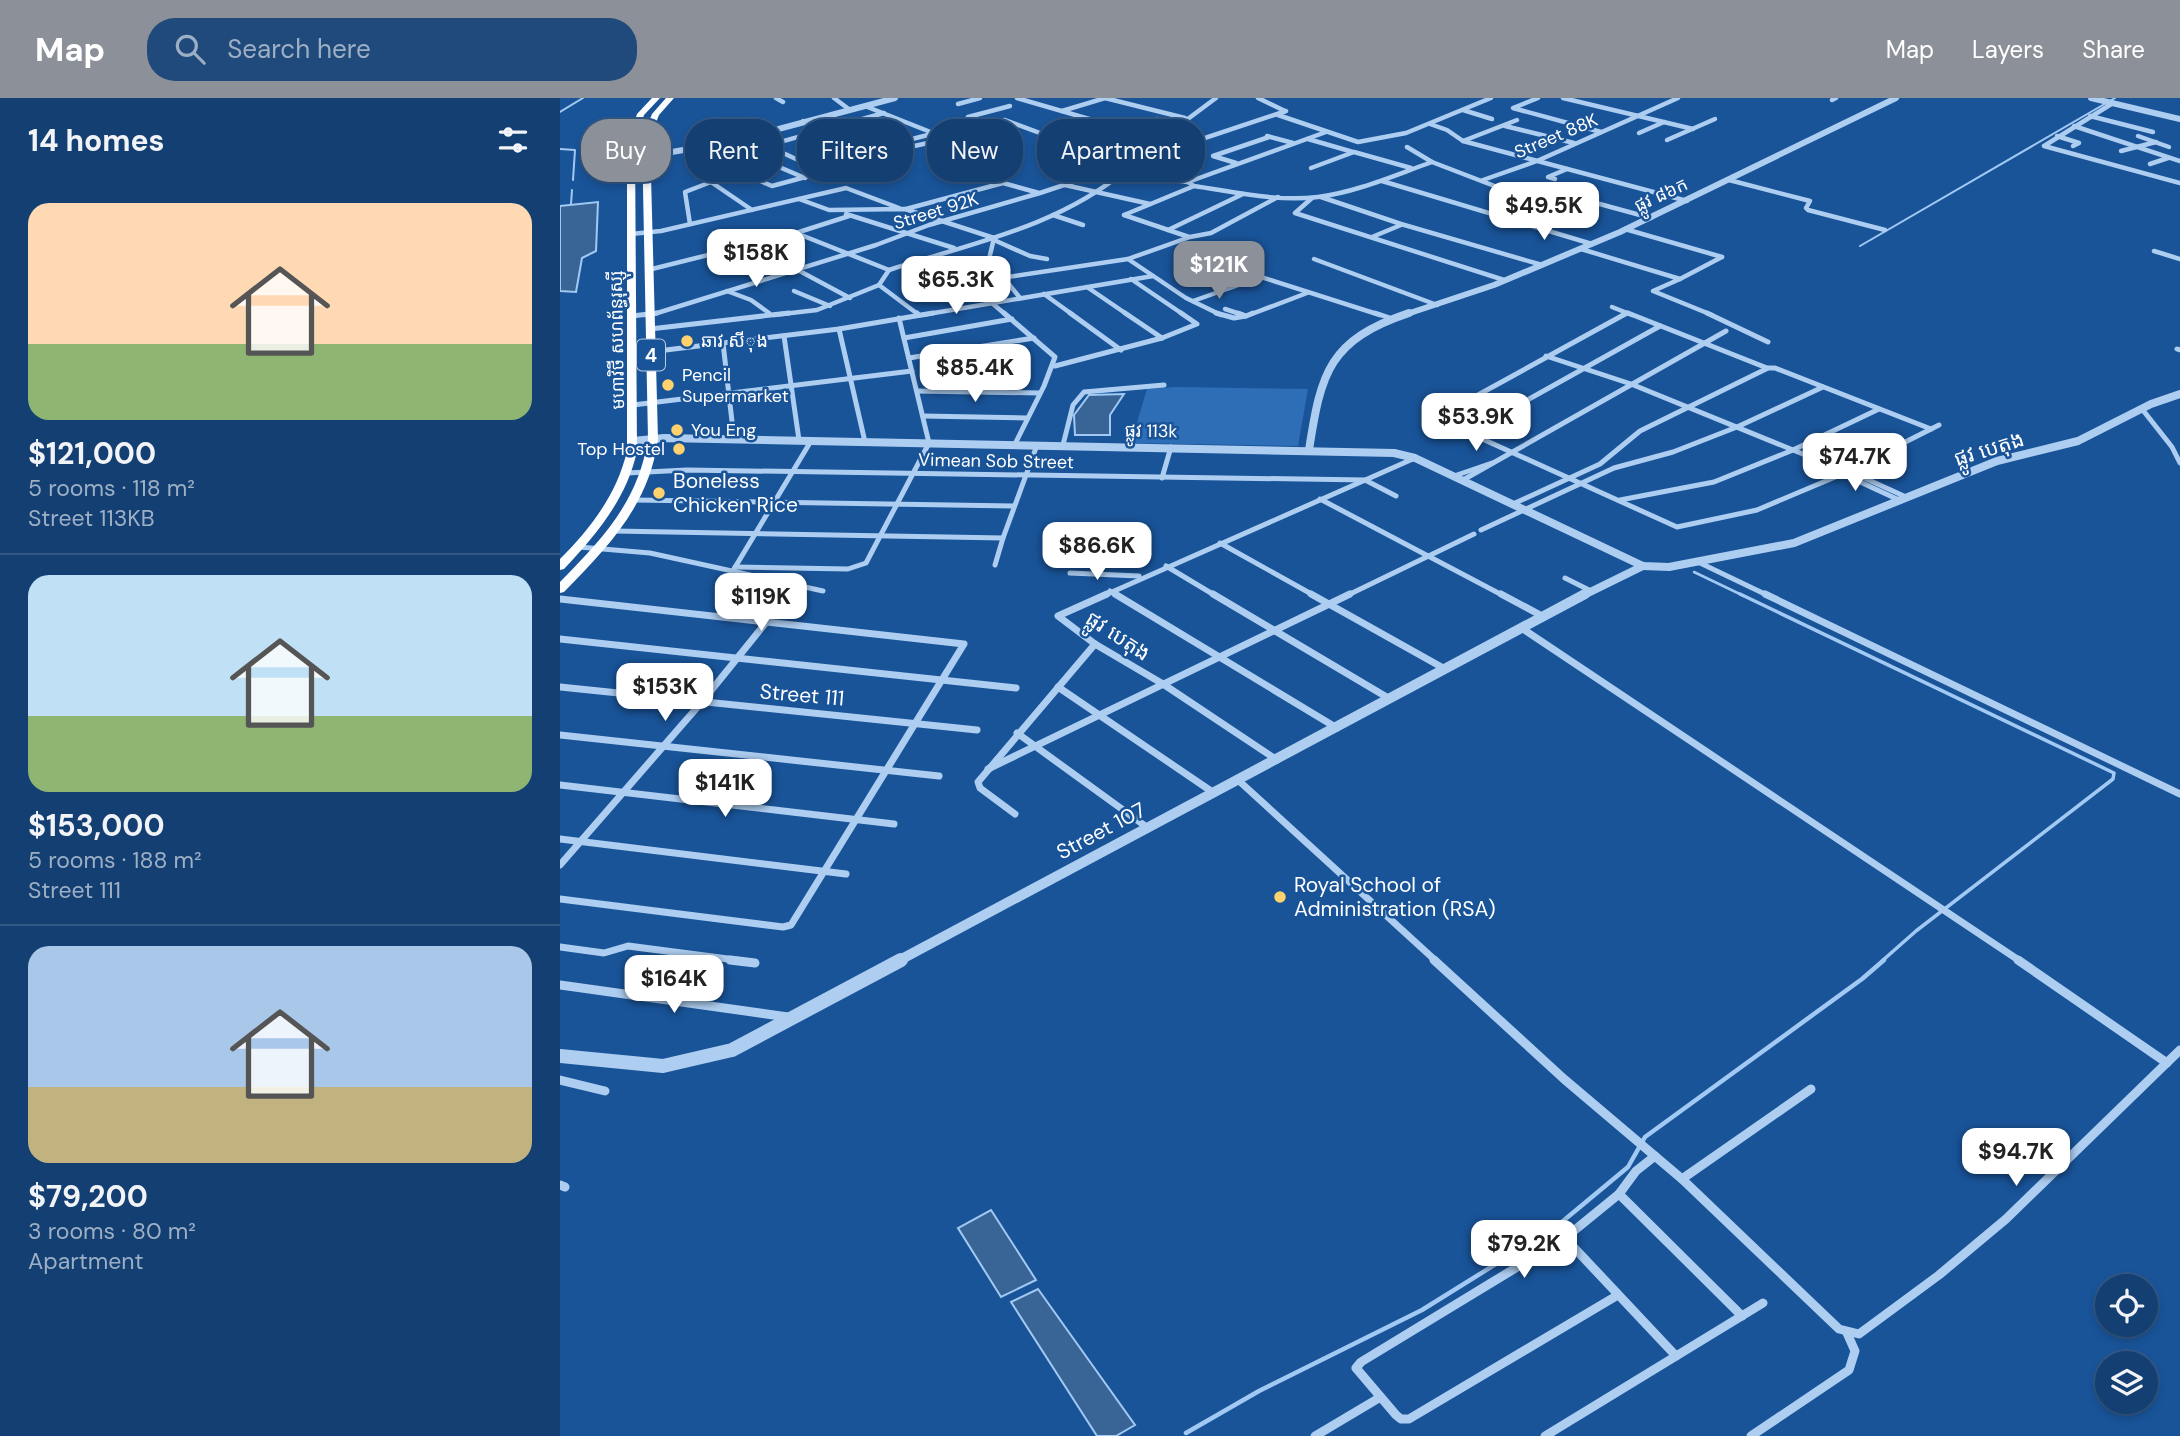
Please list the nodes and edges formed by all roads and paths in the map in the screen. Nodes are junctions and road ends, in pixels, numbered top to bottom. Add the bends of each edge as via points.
1 (656, 98) edge
2 (670, 98) edge
3 (776, 98) edge
4 (834, 98) edge
5 (895, 98) edge
6 (980, 98) edge
7 (1017, 98) edge
8 (1105, 98) edge
9 (1203, 98) edge
10 (1258, 98) edge
11 (1491, 98) edge
12 (1538, 98) edge
13 (1563, 98) edge
14 (1669, 98) edge
15 (1893, 98) edge
16 (2091, 98) edge
17 (1214, 99) edge
18 (1677, 99) edge
19 (783, 102) dead end
20 (2110, 102) junction
21 (958, 104) dead end
22 (865, 106) junction
23 (1010, 106) dead end
24 (850, 110) junction
25 (1462, 110) junction
26 (1062, 111) junction
27 (884, 113) junction
28 (1276, 114) junction
29 (1639, 116) junction
30 (2090, 116) junction
31 (1185, 118) joint
32 (639, 119) edge
33 (654, 119) edge
34 (812, 119) edge
35 (863, 119) edge
36 (967, 119) edge
37 (1087, 119) edge
38 (1492, 119) dead end
39 (1715, 119) dead end
40 (2180, 119) edge
41 (1517, 121) dead end
42 (1664, 122) junction
43 (1430, 124) junction
44 (1505, 125) junction
45 (2074, 126) junction
46 (1693, 129) junction
47 (927, 132) edge
48 (1326, 132) junction
49 (1602, 132) junction
50 (2152, 132) dead end
51 (1639, 133) dead end
52 (1262, 135) dead end
53 (2057, 136) junction
54 (2138, 136) dead end
55 (1269, 137) junction
56 (1205, 138) edge
57 (1307, 139) junction
58 (1667, 140) dead end
59 (1463, 141) junction
60 (2156, 142) junction
61 (1574, 143) junction
62 (1293, 144) junction
63 (2073, 146) dead end
64 (1407, 147) dead end
65 (2137, 147) junction
66 (2169, 147) dead end
67 (2120, 151) dead end
68 (1354, 152) junction
69 (2169, 158) junction
70 (1537, 161) junction
71 (2180, 161) edge
72 (1237, 163) junction
73 (1432, 163) junction
74 (2150, 164) dead end
75 (1311, 168) dead end
76 (1412, 169) junction
77 (1567, 169) junction
78 (1205, 175) edge
79 (1555, 179) dead end
80 (797, 180) edge
81 (1381, 180) junction
82 (1482, 180) junction
83 (1729, 180) junction
84 (631, 182) edge
85 (646, 182) edge
86 (763, 182) edge
87 (1072, 182) edge
88 (1112, 182) edge
89 (1189, 182) edge
90 (711, 183) joint
91 (2180, 183) edge
92 (1063, 185) junction
93 (1194, 186) junction
94 (1100, 192) junction
95 (1040, 193) junction
96 (1243, 194) junction
97 (1278, 197) junction
98 (1320, 197) junction
99 (1313, 198) junction
100 (799, 199) junction
101 (1687, 201) junction
102 (1150, 204) junction
103 (902, 209) junction
104 (752, 210) junction
105 (847, 215) junction
106 (1052, 215) junction
107 (1651, 218) junction
108 (945, 221) junction
109 (690, 224) junction
110 (1401, 224) junction
111 (1083, 225) dead end
112 (1625, 229) junction
113 (1168, 230) junction
114 (1885, 230) dead end
115 (647, 232) junction
116 (796, 233) junction
117 (631, 234) junction
118 (905, 234) junction
119 (1190, 237) junction
120 (1372, 237) junction
121 (994, 239) junction
122 (1592, 244) junction
123 (751, 245) junction
124 (956, 249) junction
125 (1581, 249) junction
126 (2154, 251) dead end
127 (848, 254) junction
128 (931, 257) junction
129 (1047, 259) dead end
130 (1128, 259) junction
131 (1314, 259) dead end
132 (2180, 259) edge
133 (781, 262) junction
134 (1542, 265) junction
135 (648, 270) junction
136 (794, 270) junction
137 (889, 270) junction
138 (743, 272) dead end
139 (1153, 275) junction
140 (1004, 278) junction
141 (1131, 279) junction
142 (1679, 279) junction
143 (990, 280) junction
144 (1504, 280) junction
145 (879, 285) junction
146 (1087, 286) junction
147 (727, 291) junction
148 (794, 291) dead end
149 (1307, 293) junction
150 (1044, 294) junction
151 (850, 298) junction
152 (1020, 298) junction
153 (1193, 301) junction
154 (992, 303) junction
155 (1437, 305) junction
156 (830, 306) junction
157 (1612, 307) dead end
158 (1225, 309) dead end
159 (1627, 313) junction
160 (649, 314) junction
161 (770, 314) junction
162 (919, 315) junction
163 (632, 316) junction
164 (1246, 316) junction
165 (899, 318) junction
166 (1012, 319) junction
167 (1393, 319) junction
168 (1660, 326) junction
169 (839, 328) junction
170 (650, 329) junction
171 (1726, 331) dead end
172 (784, 335) junction
173 (904, 338) junction
174 (1034, 338) junction
175 (1162, 338) junction
176 (1768, 342) dead end
177 (723, 343) junction
178 (1703, 343) junction
179 (1121, 350) junction
180 (651, 352) junction
181 (633, 354) junction
182 (1546, 356) junction
183 (909, 358) junction
184 (1055, 366) junction
185 (1585, 368) junction
186 (1768, 368) junction
187 (912, 371) junction
188 (849, 379) junction
189 (1631, 384) junction
190 (1164, 385) dead end
191 (789, 386) junction
192 (1824, 387) junction
193 (917, 391) junction
194 (729, 393) junction
195 (1039, 393) junction
196 (2180, 394) edge
197 (652, 403) junction
198 (633, 405) junction
199 (1686, 406) junction
200 (1879, 408) junction
201 (2141, 409) junction
202 (923, 415) junction
203 (1027, 418) junction
204 (1939, 425) dead end
205 (1737, 427) junction
206 (1931, 429) junction
207 (1470, 432) junction
208 (653, 439) junction
209 (734, 439) junction
210 (799, 440) junction
211 (633, 441) junction
212 (811, 441) junction
213 (865, 442) junction
214 (929, 443) junction
215 (1015, 444) junction
216 (1037, 445) junction
217 (1063, 445) junction
218 (1171, 447) junction
219 (1309, 450) junction
220 (1793, 450) junction
221 (1515, 453) junction
222 (1614, 453) junction
223 (1415, 458) junction
224 (1496, 462) junction
225 (1632, 462) junction
226 (2180, 463) edge
227 (648, 471) junction
228 (793, 472) junction
229 (1846, 472) junction
230 (627, 473) junction
231 (911, 474) junction
232 (1024, 475) junction
233 (1454, 476) junction
234 (1162, 478) junction
235 (1570, 478) junction
236 (1365, 480) junction
237 (1464, 480) junction
238 (1581, 483) junction
239 (1396, 496) dead end
240 (1903, 498) junction
241 (1320, 499) junction
242 (634, 500) junction
243 (1619, 500) junction
244 (774, 501) junction
245 (896, 504) junction
246 (1513, 504) junction
247 (1013, 506) junction
248 (1525, 509) junction
249 (614, 531) junction
250 (755, 533) junction
251 (880, 536) junction
252 (1003, 538) junction
253 (1220, 543) junction
254 (579, 547) junction
255 (600, 548) junction
256 (1428, 556) junction
257 (1698, 562) junction
258 (995, 565) dead end
259 (560, 566) edge
260 (1166, 566) junction
261 (1643, 566) junction
262 (733, 569) junction
263 (1070, 573) dead end
264 (1144, 576) junction
265 (1565, 578) dead end
266 (560, 589) edge
267 (1591, 590) junction
268 (823, 591) dead end
269 (1110, 591) junction
270 (560, 599) edge
271 (1327, 605) junction
272 (1544, 617) junction
273 (768, 620) junction
274 (1523, 629) junction
275 (1274, 630) junction
276 (560, 639) edge
277 (1095, 644) junction
278 (1220, 657) junction
279 (737, 658) junction
280 (1447, 669) junction
281 (942, 680) junction
282 (1163, 684) junction
283 (560, 687) edge
284 (1058, 687) junction
285 (1016, 688) dead end
286 (1390, 699) junction
287 (701, 703) junction
288 (1101, 714) junction
289 (915, 723) junction
290 (1337, 727) junction
291 (977, 730) dead end
292 (1017, 733) junction
293 (560, 735) edge
294 (1037, 745) junction
295 (664, 746) junction
296 (1277, 760) junction
297 (988, 769) junction
298 (886, 770) junction
299 (939, 776) dead end
300 (1238, 780) junction
301 (560, 785) edge
302 (624, 793) junction
303 (1214, 793) junction
304 (2180, 793) edge
305 (1015, 814) dead end
306 (856, 820) junction
307 (894, 824) dead end
308 (1148, 828) junction
309 (560, 839) edge
310 (580, 842) junction
311 (560, 865) edge
312 (824, 871) junction
313 (846, 874) dead end
314 (560, 899) edge
315 (560, 947) edge
316 (755, 963) dead end
317 (560, 985) edge
318 (791, 1017) junction
319 (2180, 1050) edge
320 (562, 1060) edge
321 (2167, 1063) junction
322 (560, 1080) edge
323 (1811, 1089) dead end
324 (606, 1091) dead end
325 (1653, 1154) junction
326 (1682, 1179) junction
327 (1619, 1194) junction
328 (1565, 1238) junction
329 (1618, 1295) junction
330 (1763, 1303) dead end
331 (1742, 1316) junction
332 (1847, 1333) junction
333 (1676, 1356) junction
334 (1379, 1398) junction
335 (1315, 1436) edge
336 (1545, 1436) edge
337 (1751, 1436) edge

1 - 32 highway, មហាវិថី សហព័ន្ធរុស្ស៊ី / 4
2 - 33 highway, មហាវិថី សហព័ន្ធរុស្ស៊ី / 4
3 - 19 street
4 - 24 street
5 - 22 street
6 - 21 street
7 - 26 street
8 - 26 street
8 - 31 street
9 - 17 street
10 - 28 street, Street 92K via 1286,111
11 - 25 street
12 - 49 street via 1513,108
13 - 29 street
14 - 18 street
15 - 83 street, ផ្លូវ ៨៦ក
16 - 20 street
17 - 31 street
18 - 29 street, Street 88K
20 - 30 street
20 - 40 street
22 - 24 street
22 - 27 street
23 - 36 street
24 - 34 street
25 - 38 street
25 - 43 street
26 - 37 street
27 - 35 street
27 - 47 street
28 - 48 street
28 - 56 street, Street 92K
29 - 42 street
29 - 49 street, Street 88K
30 - 45 street
30 - 50 street
39 - 46 street
41 - 44 street
42 - 46 street
42 - 51 street
43 - 48 street via 1358,142
43 - 59 street
44 - 59 street
44 - 61 street
45 - 53 street
45 - 65 street
46 - 58 street
48 - 57 street
49 - 61 street, Street 88K
52 - 55 street
53 - 63 street via 2079,143
53 - 91 street via 2044,146
54 - 60 street
55 - 62 street
55 - 72 street via 1213,156
57 - 62 street
57 - 68 street
59 - 70 street
60 - 65 street
60 - 66 street
61 - 70 street, Street 88K
62 - 72 street
64 - 73 street
65 - 67 street
65 - 69 street
68 - 75 street
68 - 76 street
69 - 71 street
69 - 74 street
70 - 77 street
70 - 82 street, Street 88K
72 - 78 street
73 - 76 street
73 - 82 street
76 - 81 street
77 - 79 street via 1548,177
77 - 101 street
80 - 86 street via 772,186
81 - 98 street
81 - 122 street
82 - 107 street via 1536,201 1563,194
83 - 101 street, ផ្លូវ ៨៦ក
83 - 114 street via 1810,201 1808,210
84 - 117 highway, មហាវិថី សហព័ន្ធរុស្ស៊ី / 4
85 - 115 highway, មហាវិថី សហព័ន្ធរុស្ស៊ី / 4
87 - 92 street, Street 92K
88 - 94 street
89 - 93 street
90 - 104 street
90 - 109 street via 685,192
92 - 94 street
92 - 95 street, Street 92K
93 - 96 street
93 - 102 street
94 - 102 street
94 - 106 street
95 - 103 street via 1003,183
95 - 108 street, Street 92K
96 - 97 street
96 - 113 street
97 - 99 street
97 - 119 street via 1211,233
98 - 99 street
98 - 110 street
99 - 120 street via 1294,212
100 - 103 street via 846,188
100 - 104 street
100 - 105 street
101 - 107 street, ផ្លូវ ៨៦ក
102 - 113 street via 1124,215
103 - 105 street
103 - 108 street
104 - 109 street
105 - 116 street
105 - 118 street
106 - 111 street
106 - 121 street
107 - 112 street, ផ្លូវ ៨៦ក
108 - 118 street, Street 92K
108 - 121 street
109 - 115 street
110 - 120 street
110 - 134 street
112 - 122 street, ផ្លូវ ៨៦ក
112 - 142 street via 1723,257
113 - 119 street
115 - 117 street
115 - 135 highway, មហាវិថី សហព័ន្ធរុស្ស៊ី / 4
116 - 123 street
116 - 127 street
117 - 163 highway, មហាវិថី សហព័ន្ធរុស្ស៊ី / 4
118 - 124 street
118 - 127 street, Street 92K
119 - 130 street
120 - 144 street
121 - 124 street
121 - 129 street
121 - 143 street via 987,268
122 - 125 street, ផ្លូវ ៨៦ក
123 - 133 street
123 - 135 street
124 - 128 street
125 - 134 street, ផ្លូវ ៨៦ក
125 - 142 street
126 - 132 street
127 - 136 street, Street 92K
127 - 137 street
128 - 137 street
128 - 143 street via 946,286
130 - 139 street
130 - 140 street
131 - 155 street
133 - 136 street
133 - 138 street
134 - 144 street, ផ្លូវ ៨៦ក
135 - 160 highway, មហាវិថី សហព័ន្ធរុស្ស៊ី / 4
136 - 147 street, Street 92K
136 - 151 street
137 - 145 street
139 - 141 street
139 - 153 street
140 - 143 street
140 - 152 street
141 - 146 street
141 - 175 street via 1196,323
142 - 176 street via 1653,291
144 - 155 street, ផ្លូវ ៨៦ក
145 - 151 street
145 - 162 street
146 - 150 street
146 - 175 street
147 - 160 street, Street 92K
147 - 161 street
148 - 156 street
149 - 153 street via 1257,277
149 - 164 street
149 - 167 street
150 - 152 street
150 - 179 street
151 - 156 street
152 - 154 street
153 - 164 street via 1230,318
154 - 162 street
154 - 166 street
155 - 167 street, ផ្លូវ ៨៦ក
156 - 161 street
157 - 159 street
158 - 164 street
159 - 168 street
159 - 182 street
160 - 163 street, Street 92K
160 - 170 highway, មហាវិថី សហព័ន្ធរុស្ស៊ី / 4
161 - 170 street
162 - 165 street
163 - 181 highway, មហាវិថី សហព័ន្ធរុស្ស៊ី / 4
165 - 169 street
165 - 173 street
166 - 173 street
166 - 174 street
167 - 219 street, ផ្លូវ ៨៦ក via 1345,347 1328,368 1319,387
168 - 178 street
168 - 185 street
169 - 172 street
169 - 188 street
170 - 180 highway, មហាវិថី សហព័ន្ធរុស្ស៊ី / 4
171 - 178 street
172 - 177 street
172 - 191 street
173 - 183 street
174 - 183 street
174 - 184 street via 1055,357
175 - 179 street
177 - 180 street
177 - 194 street
178 - 186 street
178 - 189 street
179 - 184 street
180 - 181 street
180 - 197 highway, មហាវិថី សហព័ន្ធរុស្ស៊ី / 4
181 - 198 highway, មហាវិថី សហព័ន្ធរុស្ស៊ី / 4
182 - 185 street
182 - 207 street via 1436,418
183 - 187 street
184 - 195 street
185 - 189 street
185 - 207 street
186 - 192 street
186 - 199 street
187 - 188 street
187 - 193 street
188 - 191 street
188 - 213 street
189 - 199 street
189 - 221 street
190 - 217 street via 1084,392 1073,405
191 - 194 street
191 - 210 street
192 - 200 street
192 - 205 street
193 - 195 street
193 - 202 street
194 - 197 street
194 - 209 street
195 - 203 street
196 - 201 street, ផ្លូវ បេតុង
197 - 198 street
197 - 208 highway, មហាវិថី សហព័ន្ធរុស្ស៊ី / 4
198 - 211 highway, មហាវិថី សហព័ន្ធរុស្ស៊ី / 4
199 - 205 street
199 - 222 street via 1640,430
200 - 206 street
200 - 220 street
201 - 226 street
201 - 240 street, ផ្លូវ បេតុង via 2078,441 1997,461
202 - 203 street
202 - 214 street
203 - 215 street
204 - 206 street
205 - 220 street
205 - 225 street via 1674,453
206 - 229 street
207 - 221 street
208 - 209 street, ផ្លូវ 113k
208 - 211 street, ផ្លូវ 113k
208 - 227 highway, មហាវិថី សហព័ន្ធរុស្ស៊ី / 4
209 - 210 street, ផ្លូវ 113k
210 - 212 street, ផ្លូវ 113k
211 - 230 highway, មហាវិថី សហព័ន្ធរុស្ស៊ី / 4
212 - 213 street, ផ្លូវ 113k
212 - 228 street
213 - 214 street, ផ្លូវ 113k
214 - 215 street, ផ្លូវ 113k
214 - 231 street
215 - 216 street, ផ្លូវ 113k
216 - 217 street, ផ្លូវ 113k
216 - 232 street
217 - 218 street, ផ្លូវ 113k
218 - 219 street, ផ្លូវ 113k
218 - 234 street
219 - 223 street, ផ្លូវ 113k via 1384,452
220 - 229 street
220 - 243 street via 1714,482
221 - 224 street
221 - 235 street
222 - 225 street
222 - 235 street
223 - 233 street, ផ្លូវ 113k
223 - 236 street, ផ្លូវ បេតុង
224 - 233 street
224 - 237 street
225 - 238 street
227 - 228 street, Vimean Sob Street
227 - 230 street, Vimean Sob Street
227 - 242 highway, មហាវិថី សហព័ន្ធរុស្ស៊ី / 4
228 - 231 street, Vimean Sob Street
228 - 244 street
229 - 240 street
229 - 243 street via 1757,510 1681,527
230 - 254 highway, មហាវិថី សហព័ន្ធរុស្ស៊ី / 4 via 599,523
231 - 232 street, Vimean Sob Street
231 - 245 street
232 - 234 street, Vimean Sob Street
232 - 247 street
233 - 237 street, ផ្លូវ 113k
234 - 236 street, Vimean Sob Street
235 - 238 street
235 - 246 street
236 - 239 street
236 - 241 street, ផ្លូវ បេតុង
237 - 246 street, ផ្លូវ 113k
238 - 243 street
238 - 248 street
240 - 257 street, ផ្លូវ បេតុង via 1811,538
241 - 253 street, ផ្លូវ បេតុង
241 - 256 street
242 - 244 street
242 - 249 highway, មហាវិថី សហព័ន្ធរុស្ស៊ី / 4
244 - 245 street
244 - 250 street
245 - 247 street
245 - 251 street
246 - 248 street, ផ្លូវ 113k
247 - 252 street
248 - 256 street
248 - 261 street, ផ្លូវ 113k
249 - 250 street
249 - 255 highway, មហាវិថី សហព័ន្ធរុស្ស៊ី / 4
250 - 251 street
250 - 262 street
251 - 252 street
251 - 262 street via 866,563 858,567
252 - 258 street
253 - 260 street, ផ្លូវ បេតុង
253 - 271 street
254 - 255 street
254 - 259 highway, មហាវិថី សហព័ន្ធរុស្ស៊ី / 4
255 - 262 street
255 - 266 highway, មហាវិថី សហព័ន្ធរុស្ស៊ី / 4
256 - 271 street
256 - 272 street
257 - 261 street, ផ្លូវ បេតុង
257 - 304 street
260 - 264 street, ផ្លូវ បេតុង
260 - 275 street
261 - 267 street, Street 107
262 - 268 street
263 - 264 street
264 - 269 street, ផ្លូវ បេតុង
265 - 267 street
267 - 272 street, Street 107
269 - 277 street, ផ្លូវ បេតុង via 1058,616
269 - 278 street
270 - 273 street
271 - 275 street
271 - 280 street
272 - 274 street, Street 107
273 - 279 street
273 - 281 street via 964,644
274 - 280 street, Street 107
274 - 321 street
275 - 278 street
275 - 286 street
276 - 279 street
277 - 282 street, ផ្លូវ បេតុង
277 - 284 street
278 - 282 street
278 - 290 street
279 - 281 street
279 - 287 street
280 - 286 street, Street 107
281 - 285 street
281 - 289 street
282 - 288 street
282 - 296 street, ផ្លូវ បេតុង
283 - 287 street, Street 111
284 - 288 street
284 - 292 street
286 - 290 street, Street 107
287 - 289 street, Street 111
287 - 295 street
288 - 294 street
288 - 303 street
289 - 291 street, Street 111
289 - 298 street
290 - 296 street, Street 107
292 - 294 street
292 - 297 street
293 - 295 street
294 - 297 street
294 - 308 street
295 - 298 street
295 - 302 street
296 - 300 street, Street 107
297 - 305 street via 979,788
298 - 299 street
298 - 306 street
300 - 303 street, Street 107
300 - 325 street
301 - 302 street
302 - 306 street
302 - 310 street
303 - 308 street, Street 107
306 - 307 street
306 - 312 street
308 - 318 street, Street 107
309 - 310 street
310 - 311 street
310 - 312 street
312 - 313 street
312 - 314 street via 786,927
315 - 316 street via 604,953 628,946
317 - 318 street
318 - 320 street, Street 107 via 732,1049 663,1066
319 - 321 street
321 - 332 street via 1989,1233 1859,1334
322 - 324 street
323 - 326 street
325 - 326 street
325 - 327 street
326 - 332 street
327 - 328 street
327 - 331 street
328 - 329 street
328 - 334 street via 1361,1362 1356,1368
329 - 333 street
329 - 334 street via 1413,1417 1401,1419
330 - 331 street
331 - 333 street
332 - 337 street via 1857,1352 1849,1370
333 - 336 street
334 - 335 street

